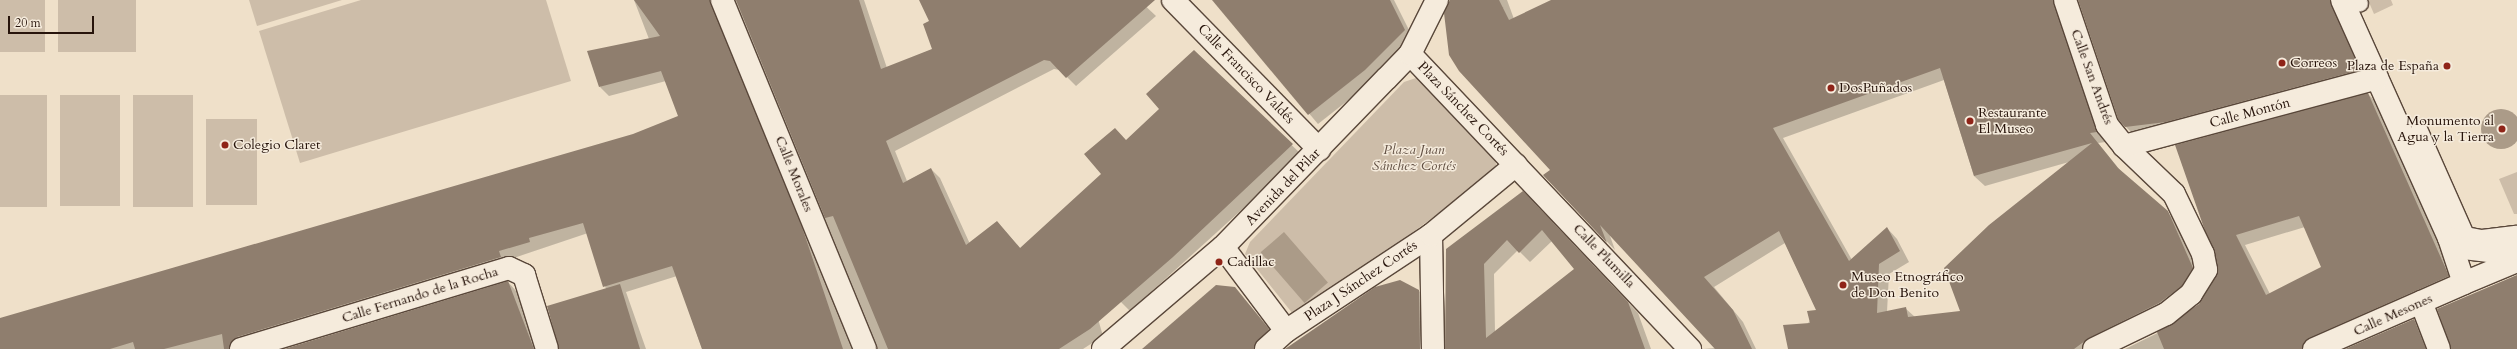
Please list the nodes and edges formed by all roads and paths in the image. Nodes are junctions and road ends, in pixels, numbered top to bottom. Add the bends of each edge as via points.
1 (722, 0) edge
2 (1173, 0) edge
3 (1436, 0) edge
4 (2066, 0) edge
5 (2354, 2) edge
6 (1410, 54) junction
7 (2377, 78) junction
8 (2419, 129) dead end
9 (2124, 146) junction
10 (1319, 149) junction
11 (1516, 165) junction
12 (2517, 234) edge
13 (1430, 235) junction
14 (2449, 238) junction
15 (1223, 247) junction
16 (2517, 248) edge
17 (2517, 261) edge
18 (2457, 286) junction
19 (2421, 302) junction
20 (1286, 331) junction
21 (241, 349) edge
22 (547, 349) edge
23 (865, 349) edge
24 (1103, 349) edge
25 (1266, 349) edge
26 (1433, 349) edge
27 (1690, 349) edge
28 (2094, 349) edge
29 (2314, 349) edge
30 (2439, 349) edge

1 - 23 street, Calle Morales
2 - 10 street, Calle Francisco Valdés
3 - 6 street, Avenida del Pilar
4 - 9 street, Calle San Andrés via 2106,125
5 - 7 street
6 - 10 street, Avenida del Pilar
6 - 11 street, Plaza Sánchez Cortés
7 - 9 street, Calle Montón
7 - 14 street
8 - 12 lane via 2466,235 2482,238
9 - 28 street, Calle San Andrés via 2174,194 2203,254 2206,270 2191,294 2166,314
10 - 15 street, Avenida del Pilar
11 - 13 street, Plaza J Sánchez Cortés
11 - 27 street, Calle Plumilla
13 - 20 street, Plaza J Sánchez Cortés
13 - 26 street
14 - 16 street via 2464,248 2489,251
14 - 18 street
15 - 20 street
15 - 24 street, Avenida del Pilar
17 - 18 street
18 - 19 street, Calle Mesones
19 - 29 street, Calle Mesones
19 - 30 street
20 - 25 street, Plaza J Sánchez Cortés
21 - 22 street, Calle Fernando de la Rocha via 509,268 524,274

